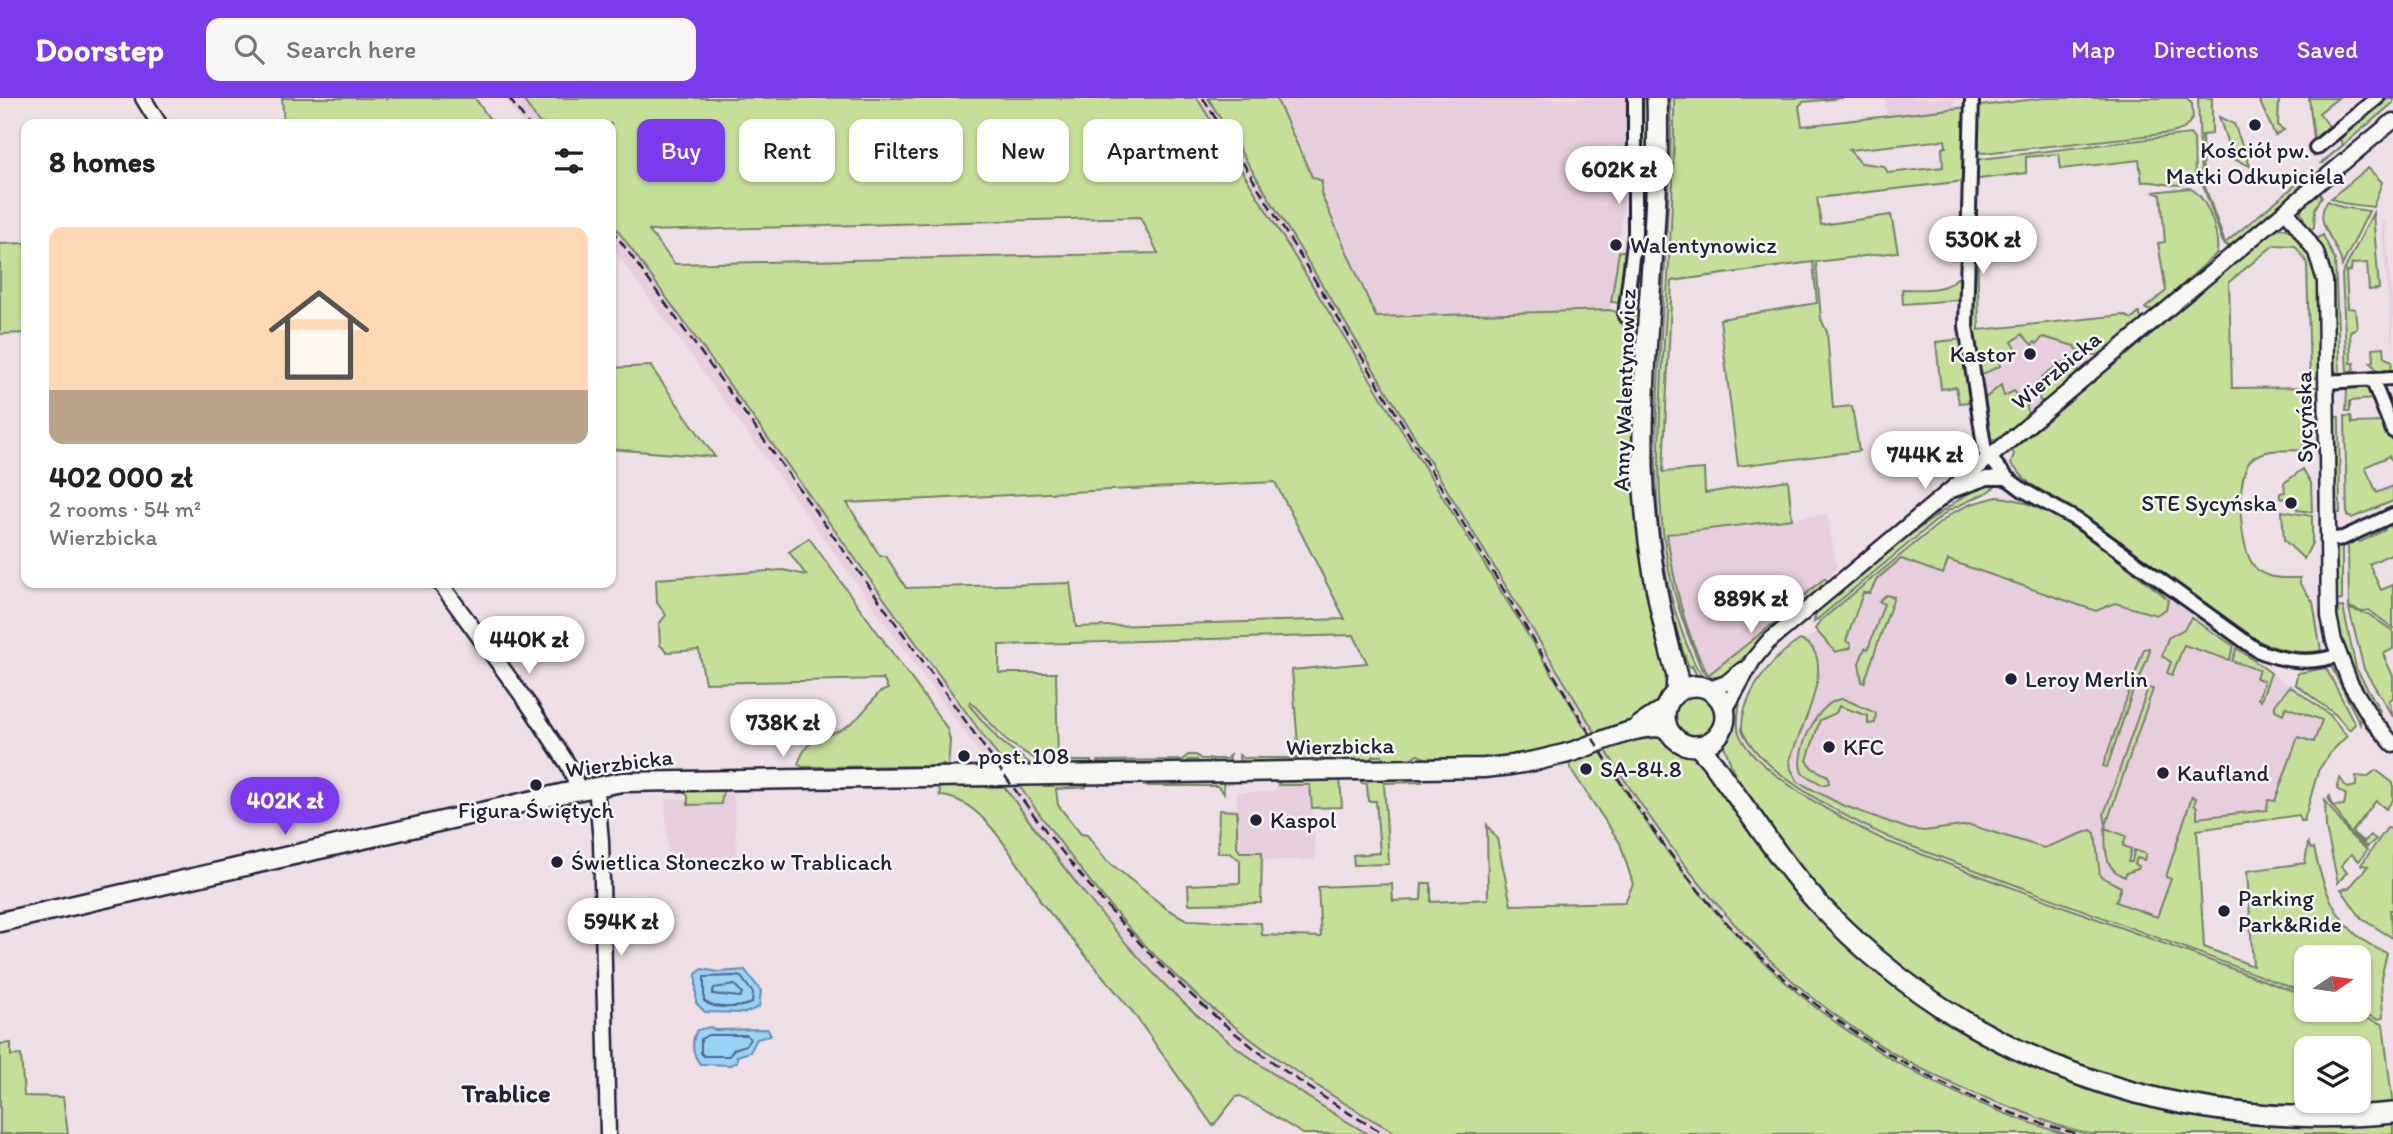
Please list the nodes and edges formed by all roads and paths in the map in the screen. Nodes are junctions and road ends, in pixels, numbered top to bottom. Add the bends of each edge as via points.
1 (143, 98) edge
2 (1635, 98) edge
3 (1657, 98) edge
4 (1972, 98) edge
5 (2377, 98) edge
6 (156, 119) edge
7 (2393, 121) edge
8 (2316, 148) dead end
9 (2286, 210) junction
10 (1625, 316) dead end
11 (2393, 378) edge
12 (2372, 379) junction
13 (2326, 382) junction
14 (2393, 430) edge
15 (1990, 459) junction
16 (2007, 478) junction
17 (1954, 491) junction
18 (2393, 515) edge
19 (2328, 540) junction
20 (444, 588) edge
21 (1660, 598) junction
22 (2339, 655) junction
23 (1753, 660) junction
24 (1704, 687) junction
25 (1671, 700) junction
26 (1725, 710) junction
27 (1668, 729) junction
28 (1631, 732) junction
29 (1719, 735) junction
30 (2393, 744) edge
31 (1698, 746) junction
32 (587, 788) junction
33 (1737, 794) junction
34 (0, 922) edge
35 (2393, 1113) edge
36 (608, 1134) edge

1 - 6 street
2 - 10 street via 1635,234
3 - 21 main road, Anny Walentynowicz via 1643,449 1649,539
4 - 15 street via 1966,326 1982,442
5 - 8 street
7 - 9 street, Wierzbicka
9 - 13 street, Sycyńska via 2313,246 2324,274
9 - 15 street, Wierzbicka
11 - 12 street
12 - 13 street
12 - 14 street
13 - 19 street, Sycyńska
15 - 16 street
15 - 17 street, Wierzbicka
16 - 17 street via 1987,478
16 - 22 street via 2077,520 2257,650 2299,661
17 - 23 street, Wierzbicka via 1767,643
18 - 19 street via 2343,538
19 - 22 street, Sycyńska via 2329,616
20 - 32 street
21 - 24 main road, Anny Walentynowicz via 1684,664
21 - 25 main road, Anny Walentynowicz via 1677,676
22 - 30 street, Sycyńska via 2364,709
23 - 24 street, Wierzbicka via 1726,683
23 - 26 street, Wierzbicka
24 - 25 main road
24 - 26 main road via 1721,699
25 - 27 main road
25 - 28 main road, Wierzbicka
26 - 29 main road via 1726,721
27 - 28 main road, Wierzbicka via 1656,726
27 - 31 main road via 1680,742
28 - 32 main road, Wierzbicka via 1564,754 1484,768 676,779
29 - 31 main road
29 - 33 main road
31 - 33 main road
32 - 34 main road, Wierzbicka
32 - 36 street via 601,841
33 - 35 main road via 1795,877 1860,945 1931,1001 2019,1052 2115,1089 2196,1108 2297,1118

